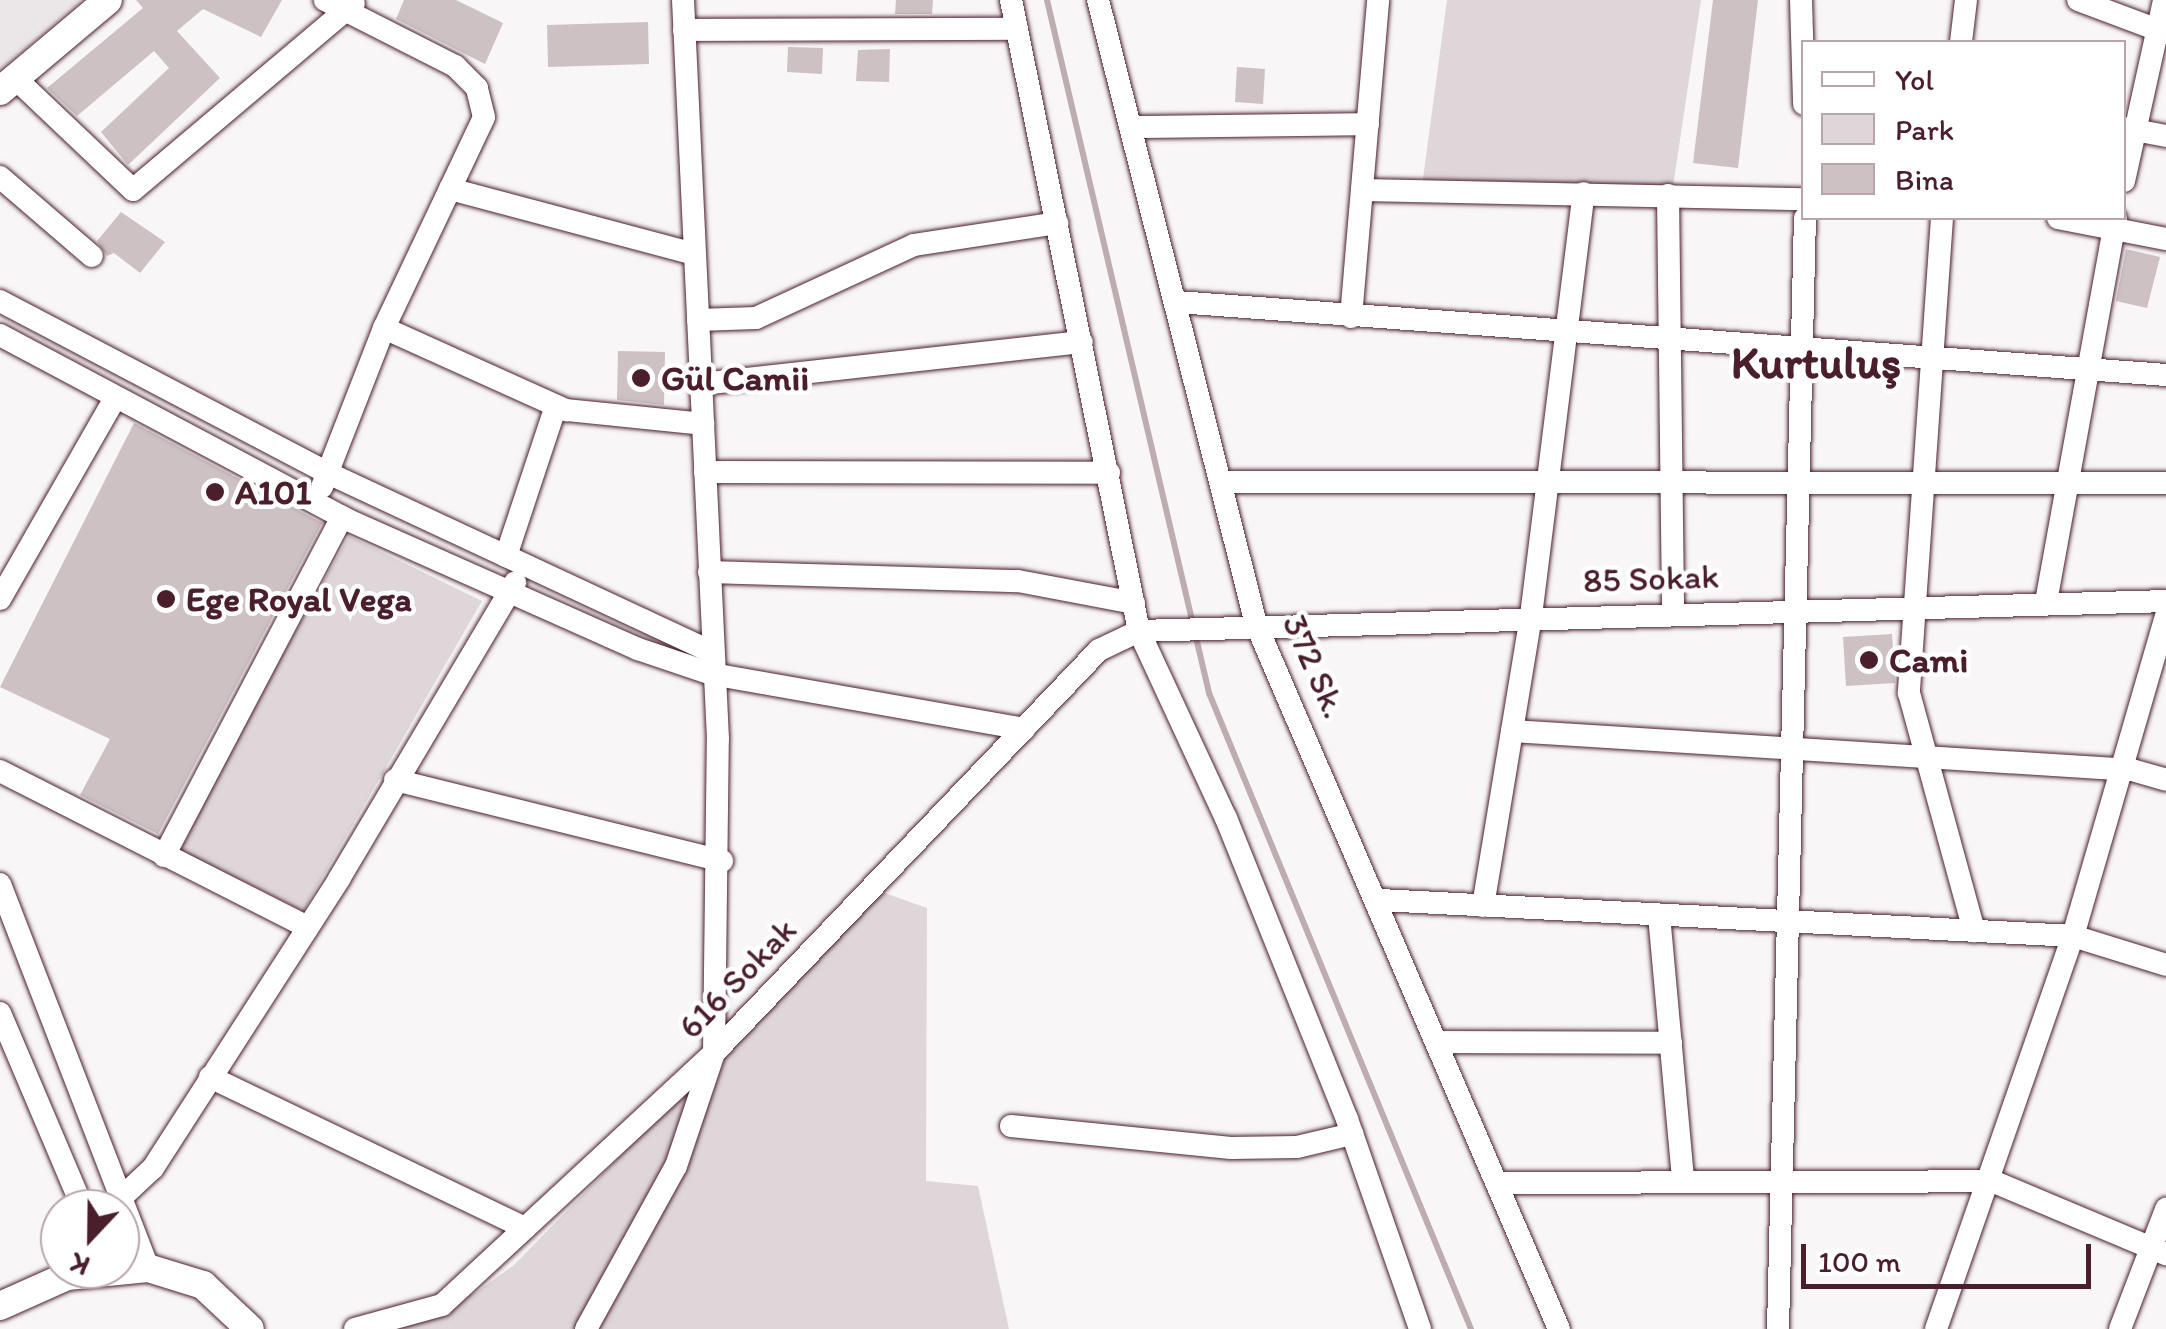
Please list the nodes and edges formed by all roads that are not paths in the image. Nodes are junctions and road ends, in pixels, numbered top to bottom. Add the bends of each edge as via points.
1 (108, 0) edge
2 (325, 0) edge
3 (683, 0) edge
4 (1011, 0) edge
5 (1098, 0) edge
6 (1378, 0) edge
7 (1802, 0) edge
8 (1966, 0) edge
9 (2078, 0) edge
10 (2164, 0) edge
11 (353, 6) edge
12 (684, 30) junction
13 (1018, 30) junction
14 (2162, 32) edge
15 (1803, 40) edge
16 (1962, 40) edge
17 (8, 85) edge
18 (1368, 124) junction
19 (1134, 127) junction
20 (2129, 129) edge
21 (2166, 136) edge
22 (2126, 160) edge
23 (0, 177) edge
24 (450, 189) junction
25 (1362, 190) junction
26 (1584, 194) junction
27 (1668, 195) junction
28 (1801, 198) edge
29 (1805, 220) edge
30 (1942, 220) edge
31 (2081, 220) edge
32 (1057, 223) junction
33 (2115, 223) edge
34 (2166, 238) edge
35 (695, 254) junction
36 (92, 256) dead end
37 (0, 302) edge
38 (1177, 302) junction
39 (1351, 317) junction
40 (698, 320) junction
41 (384, 328) junction
42 (1564, 333) junction
43 (0, 335) edge
44 (1670, 340) junction
45 (1082, 342) junction
46 (1801, 350) junction
47 (1930, 360) junction
48 (2085, 364) junction
49 (2166, 375) edge
50 (701, 384) junction
51 (114, 400) junction
52 (561, 408) junction
53 (703, 424) junction
54 (705, 472) junction
55 (328, 473) junction
56 (1109, 473) junction
57 (2066, 479) junction
58 (1671, 480) junction
59 (1798, 480) junction
60 (1543, 481) junction
61 (1920, 481) junction
62 (1222, 482) junction
63 (2166, 483) edge
64 (316, 503) junction
65 (342, 517) junction
66 (515, 560) junction
67 (709, 572) junction
68 (510, 592) junction
69 (0, 599) edge
70 (2046, 602) junction
71 (2166, 602) edge
72 (1134, 603) junction
73 (1910, 604) junction
74 (1794, 608) junction
75 (1673, 612) junction
76 (1531, 616) junction
77 (2166, 616) edge
78 (1256, 624) junction
79 (1139, 631) junction
80 (712, 663) junction
81 (1024, 729) junction
82 (1512, 731) junction
83 (1792, 748) junction
84 (1927, 758) junction
85 (2117, 769) junction
86 (0, 770) edge
87 (395, 780) junction
88 (2166, 780) edge
89 (164, 856) junction
90 (722, 861) junction
91 (0, 884) edge
92 (1380, 900) junction
93 (1483, 906) junction
94 (1660, 915) junction
95 (1788, 922) junction
96 (308, 927) junction
97 (1974, 931) junction
98 (2073, 936) junction
99 (2166, 965) edge
100 (0, 1013) edge
101 (1440, 1042) junction
102 (1671, 1043) junction
103 (714, 1052) junction
104 (23, 1067) junction
105 (0, 1075) edge
106 (210, 1077) junction
107 (1011, 1126) dead end
108 (1352, 1134) junction
109 (1782, 1176) junction
110 (1683, 1179) junction
111 (1992, 1181) junction
112 (1500, 1183) junction
113 (75, 1189) edge
114 (119, 1189) edge
115 (131, 1189) edge
116 (2166, 1208) edge
117 (525, 1228) junction
118 (140, 1246) edge
119 (2158, 1252) edge
120 (140, 1268) edge
121 (148, 1268) junction
122 (40, 1288) edge
123 (0, 1306) edge
124 (250, 1329) edge
125 (354, 1329) edge
126 (586, 1329) edge
127 (1420, 1329) edge
128 (1558, 1329) edge
129 (1778, 1329) edge
130 (1936, 1329) edge
131 (2120, 1329) edge

1 - 17 street
2 - 11 street
3 - 12 street
4 - 13 street
5 - 19 street, 372 Sk.
6 - 18 street
7 - 15 street
8 - 16 street
9 - 14 street
10 - 14 street
11 - 17 street via 133,190
11 - 24 street via 455,66 478,88 484,116
12 - 13 street
12 - 35 street
13 - 32 street
14 - 20 street
18 - 19 street
18 - 25 street
19 - 38 street, 372 Sk.
20 - 21 street
20 - 22 street
23 - 36 street
24 - 35 street
24 - 41 street
25 - 26 street
25 - 39 street
26 - 27 street
26 - 42 street
27 - 28 street
27 - 44 street
29 - 46 street
30 - 47 street
31 - 33 street
32 - 40 street via 914,245 756,318
32 - 45 street
33 - 34 street
33 - 48 street
35 - 40 street
37 - 55 street
38 - 39 street
38 - 62 street, 372 Sk.
39 - 42 street
40 - 50 street
41 - 52 street
41 - 55 street
42 - 44 street
42 - 60 street
43 - 51 street
44 - 46 street
44 - 58 street
45 - 50 street
45 - 56 street
46 - 47 street
46 - 59 street
47 - 48 street
47 - 61 street
48 - 49 street
48 - 57 street
50 - 53 street
51 - 64 street
51 - 69 street
52 - 53 street
52 - 66 street
53 - 54 street
54 - 56 street
54 - 67 street
55 - 64 street
55 - 66 street
56 - 72 street
57 - 61 street
57 - 63 street
57 - 70 street
58 - 59 street
58 - 60 street
58 - 75 street
59 - 61 street
59 - 74 street
60 - 62 street
60 - 76 street
61 - 73 street
62 - 78 street, 372 Sk.
64 - 65 street
65 - 68 street
65 - 89 street
66 - 68 street
66 - 80 street
67 - 72 street via 1018,581
67 - 80 street
68 - 80 street
68 - 87 street
70 - 71 street, 85 Sokak
70 - 73 street, 85 Sokak
72 - 79 street
73 - 74 street, 85 Sokak
73 - 84 street via 1909,693
74 - 75 street, 85 Sokak
74 - 83 street
75 - 76 street, 85 Sokak
76 - 78 street, 85 Sokak
76 - 82 street
77 - 85 street
78 - 79 street, 85 Sokak
78 - 92 street, 372 Sk.
79 - 81 street, 616 Sokak via 1099,650
79 - 108 street via 1226,818
80 - 81 street
80 - 90 street
81 - 103 street, 616 Sokak
82 - 83 street
82 - 93 street
83 - 84 street
83 - 95 street
84 - 85 street
84 - 97 street
85 - 88 street
85 - 98 street
86 - 89 street
87 - 90 street
87 - 96 street
89 - 96 street
90 - 103 street
91 - 114 street
92 - 93 street
92 - 101 street, 372 Sk.
93 - 94 street
94 - 95 street
94 - 102 street
95 - 97 street
95 - 109 street
96 - 106 street
97 - 98 street
98 - 99 street
98 - 111 street
100 - 104 street
101 - 102 street
101 - 112 street, 372 Sk.
102 - 110 street
103 - 117 street, 616 Sokak
103 - 126 street via 676,1166
104 - 105 street
104 - 113 street
106 - 115 street via 153,1168
106 - 117 street
107 - 108 street via 1232,1148 1297,1148
108 - 127 street
109 - 110 street
109 - 111 street
109 - 129 street
110 - 112 street
111 - 119 street
111 - 130 street
112 - 128 street, 372 Sk.
116 - 119 street
117 - 125 street, 616 Sokak via 442,1305
118 - 121 street
119 - 131 street
120 - 121 street
121 - 124 street via 204,1285
122 - 123 street

